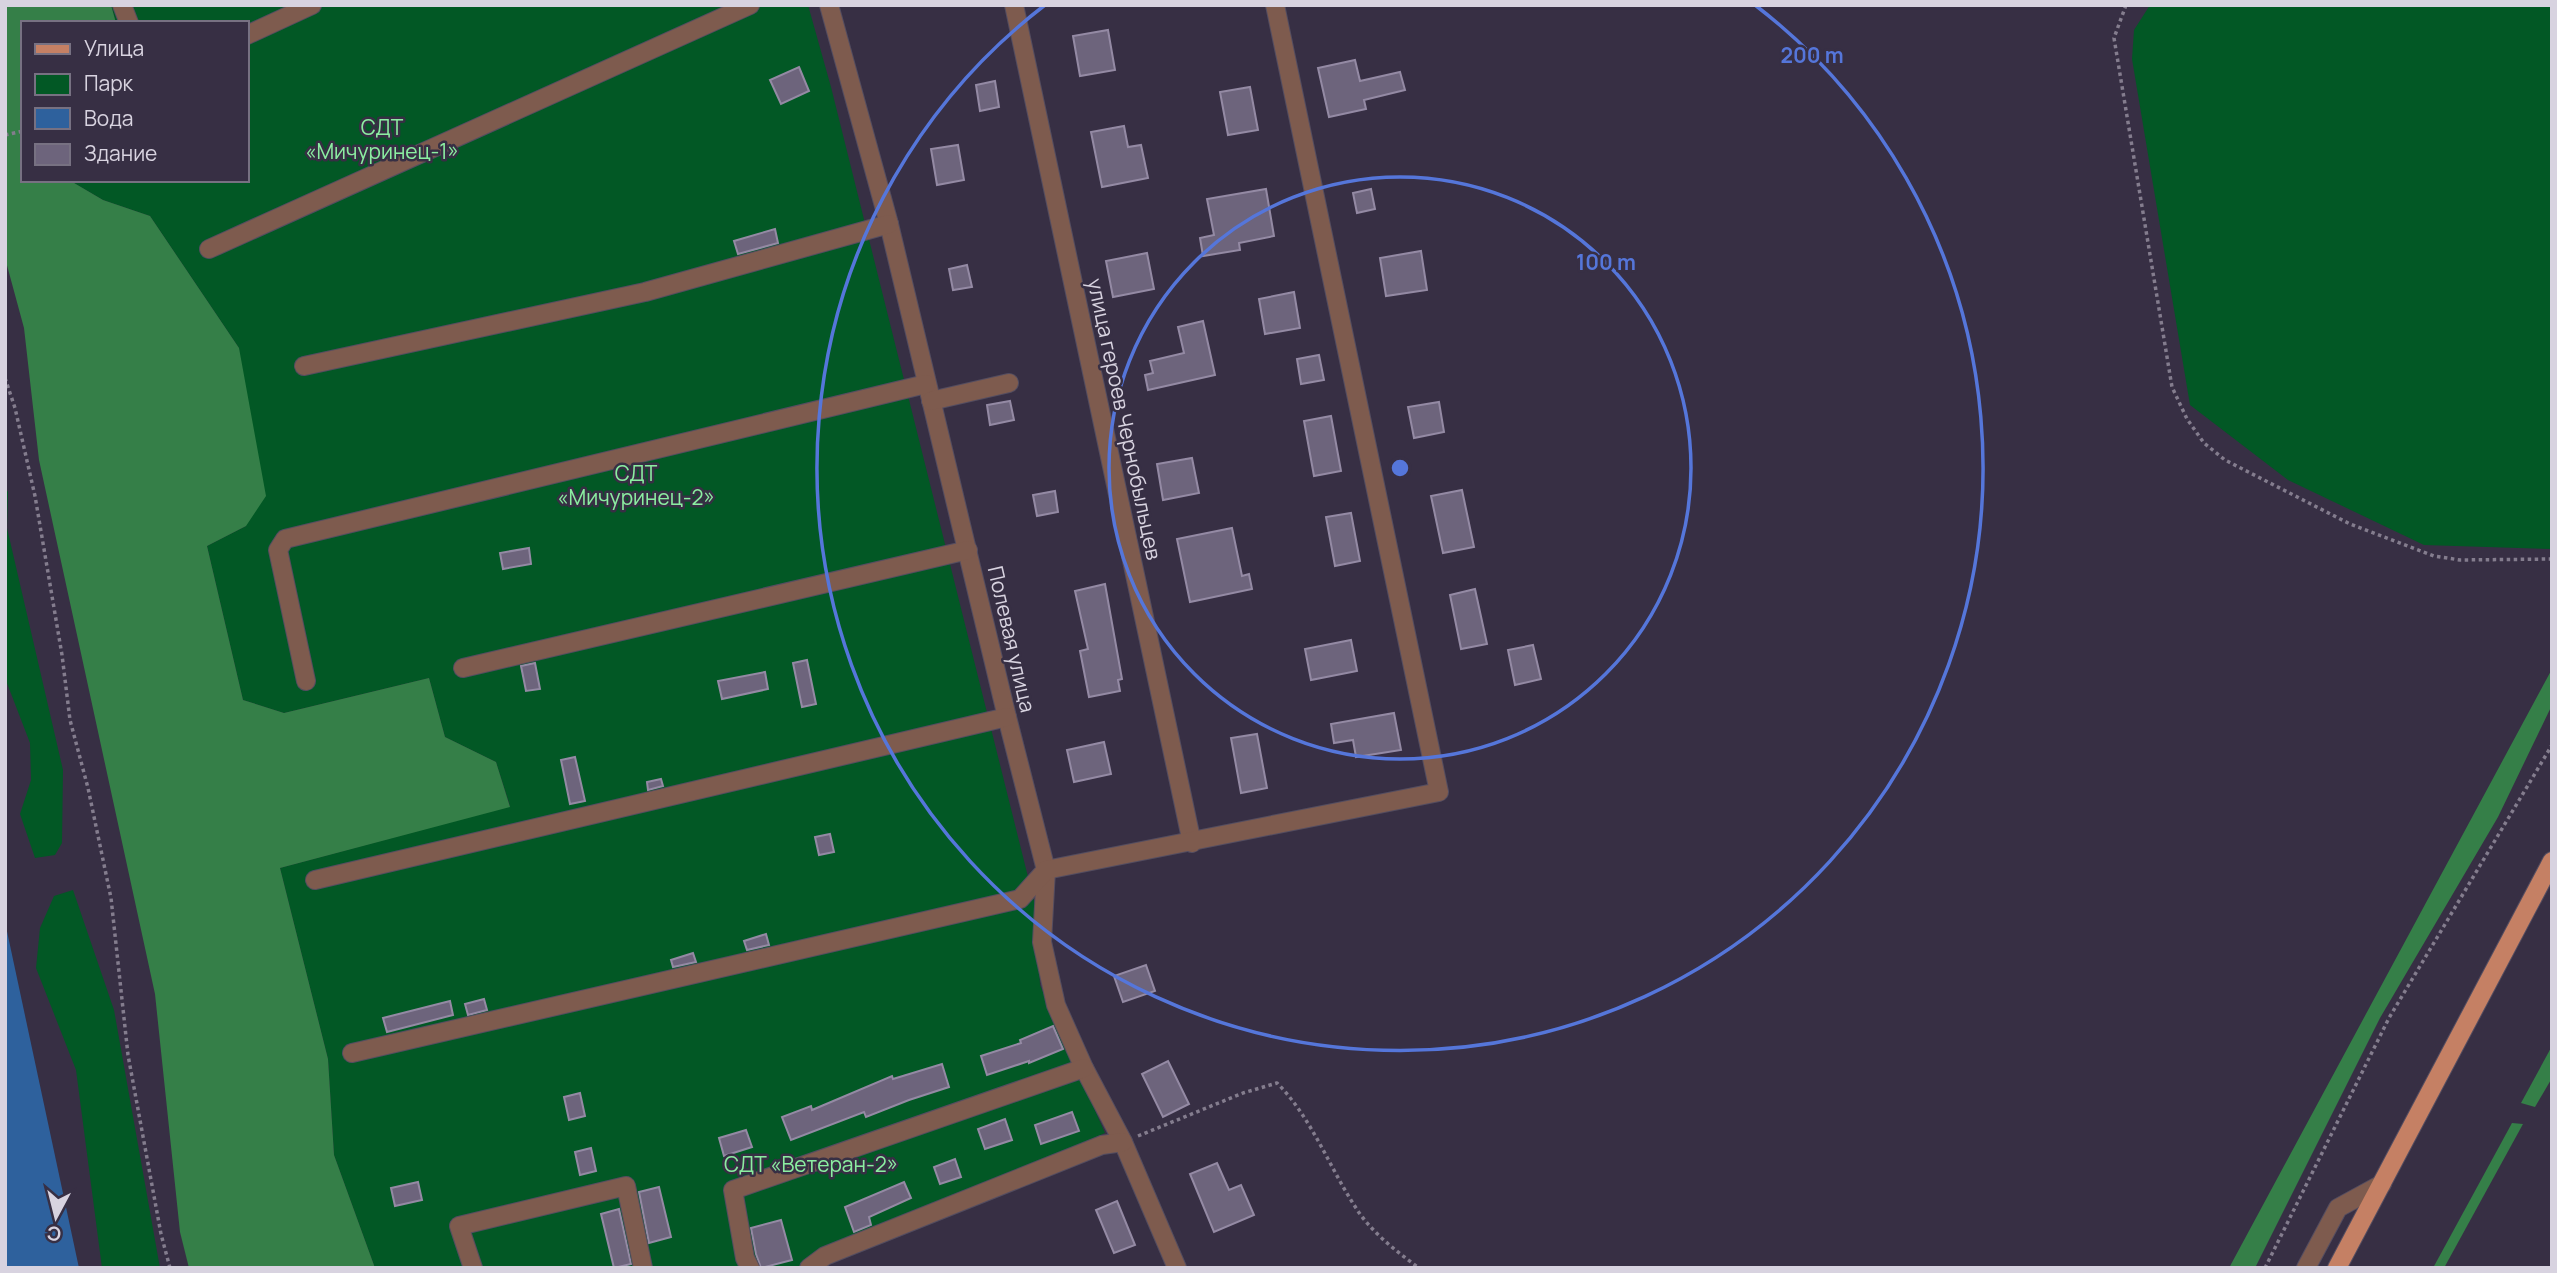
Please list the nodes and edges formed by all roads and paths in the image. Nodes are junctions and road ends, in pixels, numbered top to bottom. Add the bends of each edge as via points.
1 (312, 5) edge
2 (750, 5) edge
3 (829, 5) edge
4 (1014, 5) edge
5 (1275, 5) edge
6 (2126, 5) edge
7 (248, 35) edge
8 (889, 224) junction
9 (209, 249) dead end
10 (304, 366) dead end
11 (5, 378) edge
12 (1009, 383) dead end
13 (928, 392) junction
14 (968, 550) junction
15 (2552, 559) edge
16 (463, 668) dead end
17 (306, 681) dead end
18 (1007, 718) junction
19 (2552, 745) edge
20 (1192, 842) junction
21 (2552, 861) edge
22 (1046, 870) junction
23 (315, 880) dead end
24 (352, 1054) dead end
25 (1084, 1068) junction
26 (1123, 1142) junction
27 (2382, 1184) junction
28 (170, 1268) edge
29 (473, 1268) edge
30 (643, 1268) edge
31 (750, 1268) edge
32 (809, 1268) edge
33 (1177, 1268) edge
34 (1419, 1268) edge
35 (2265, 1268) edge
36 (2306, 1268) edge
37 (2337, 1268) edge

1 - 7 street
2 - 9 street
3 - 8 street, Полевая улица
4 - 20 street, улица героев Чернобыльцев
5 - 20 street via 1439,792
6 - 15 path via 2114,38 2172,387 2204,443 2225,460 2350,524 2434,556
8 - 10 street via 645,292
8 - 13 street, Полевая улица
11 - 28 path via 35,496 70,720 111,898 128,1055
12 - 13 street
13 - 14 street, Полевая улица
13 - 17 street via 285,539 278,550
14 - 16 street
14 - 18 street, Полевая улица
18 - 22 street, Полевая улица
18 - 23 street
19 - 35 path via 2389,1018
20 - 22 street
21 - 27 main road
22 - 24 street via 1020,899
22 - 25 street, Полевая улица via 1042,942 1056,1005
25 - 26 street, Полевая улица
25 - 31 street via 733,1190
26 - 32 street via 1102,1145 825,1256
26 - 33 street, Полевая улица
26 - 34 path via 1277,1083 1293,1099 1357,1210 1391,1247
27 - 36 street via 2338,1208
27 - 37 main road
29 - 30 street via 459,1226 626,1185

